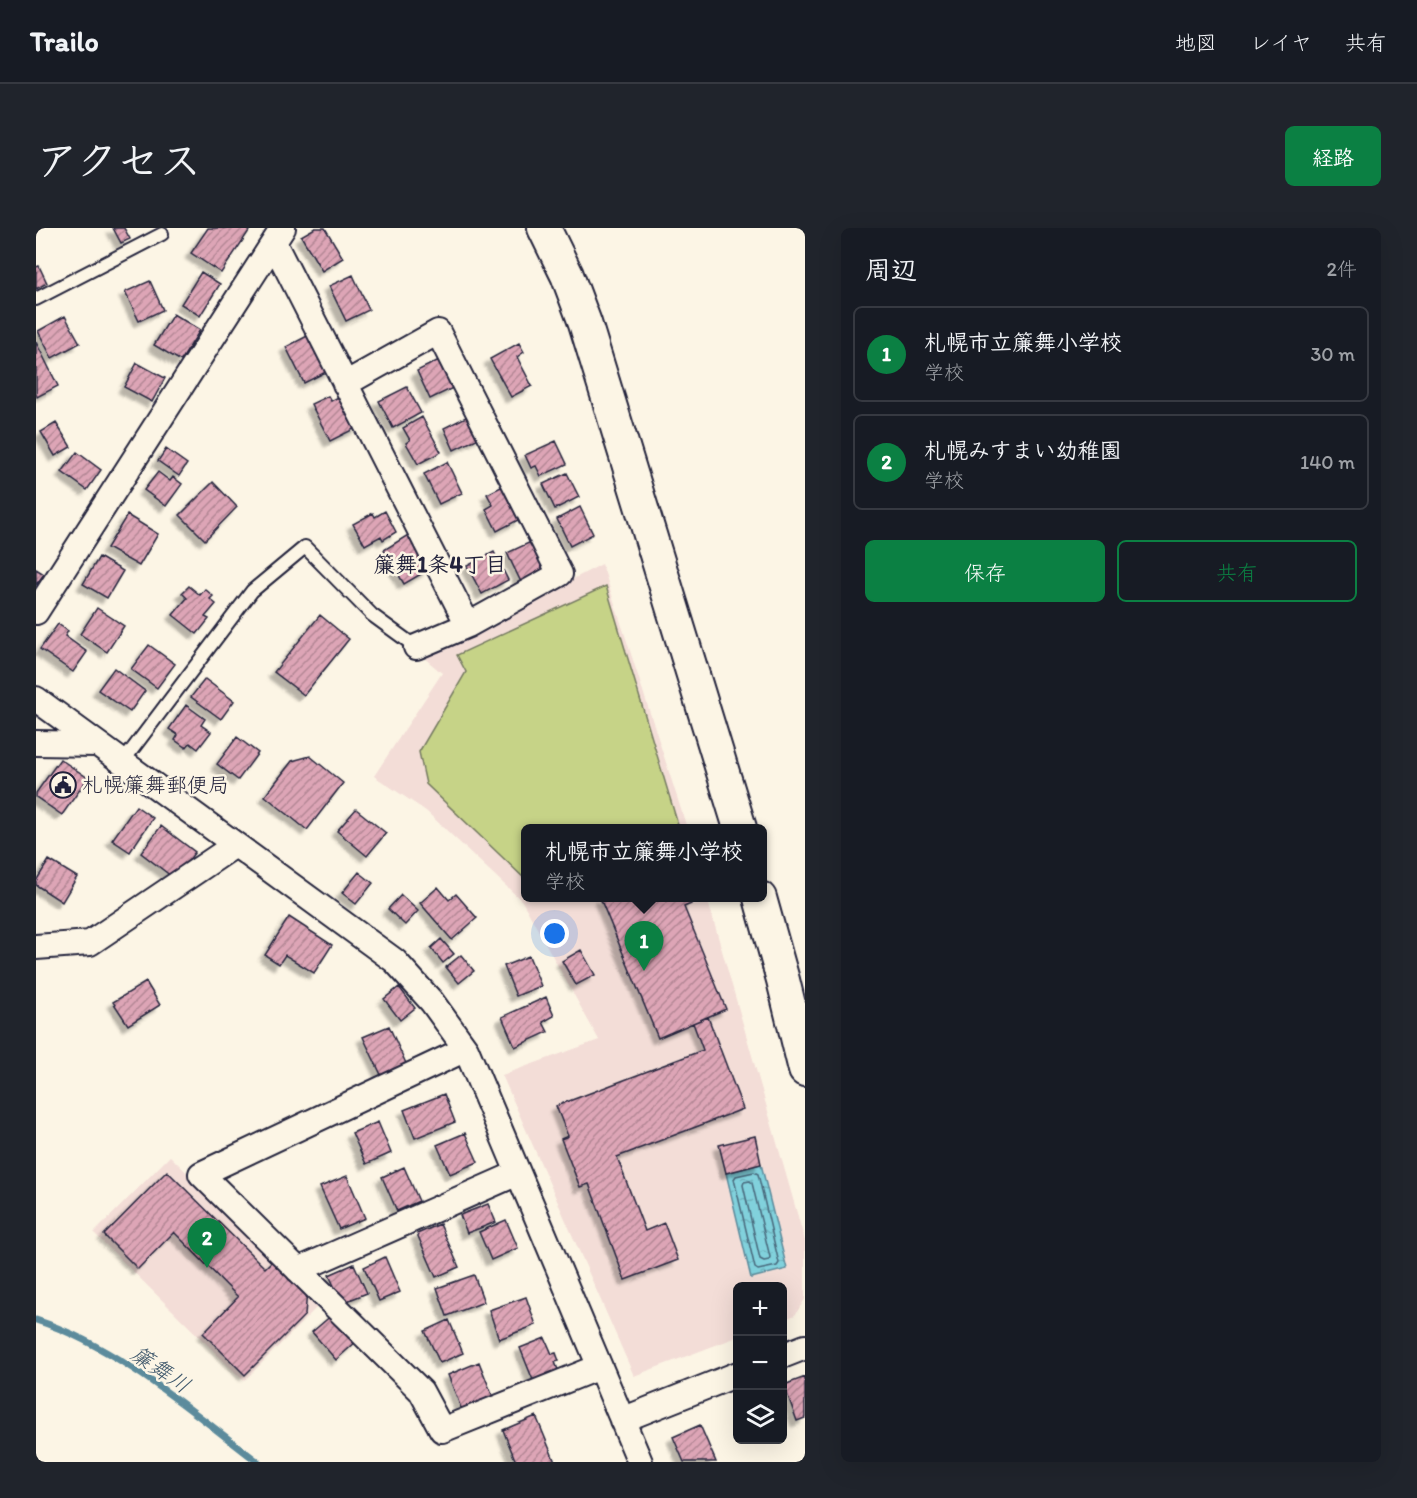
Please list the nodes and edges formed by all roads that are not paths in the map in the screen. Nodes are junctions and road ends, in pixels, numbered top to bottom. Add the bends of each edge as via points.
1 (544, 228) edge
2 (162, 234) dead end
3 (278, 236) edge
4 (36, 299) edge
5 (345, 384) junction
6 (36, 612) edge
7 (468, 625) junction
8 (416, 647) joint
9 (36, 699) edge
10 (36, 743) edge
11 (97, 744) junction
12 (122, 763) junction
13 (739, 824) edge
14 (235, 845) junction
15 (761, 902) edge
16 (36, 947) edge
17 (466, 1050) junction
18 (805, 1070) edge
19 (518, 1173) junction
20 (298, 1270) junction
21 (805, 1347) edge
22 (787, 1354) edge
23 (599, 1367) junction
24 (733, 1376) edge
25 (622, 1420) junction
26 (640, 1462) edge

1 - 13 street via 585,323
2 - 4 lane
3 - 5 street
3 - 6 street
5 - 7 street
5 - 7 street via 438,332 560,574
7 - 8 street
8 - 12 lane via 372,615 305,547 252,591
9 - 11 street
10 - 11 street
11 - 12 street
12 - 14 street
14 - 16 street via 90,943
14 - 17 street via 395,961 432,1002
15 - 18 street
17 - 19 street
17 - 20 street via 201,1174
19 - 20 street
19 - 23 street
20 - 23 street via 421,1391 442,1430
21 - 22 street
23 - 25 street
24 - 25 street
25 - 26 street

